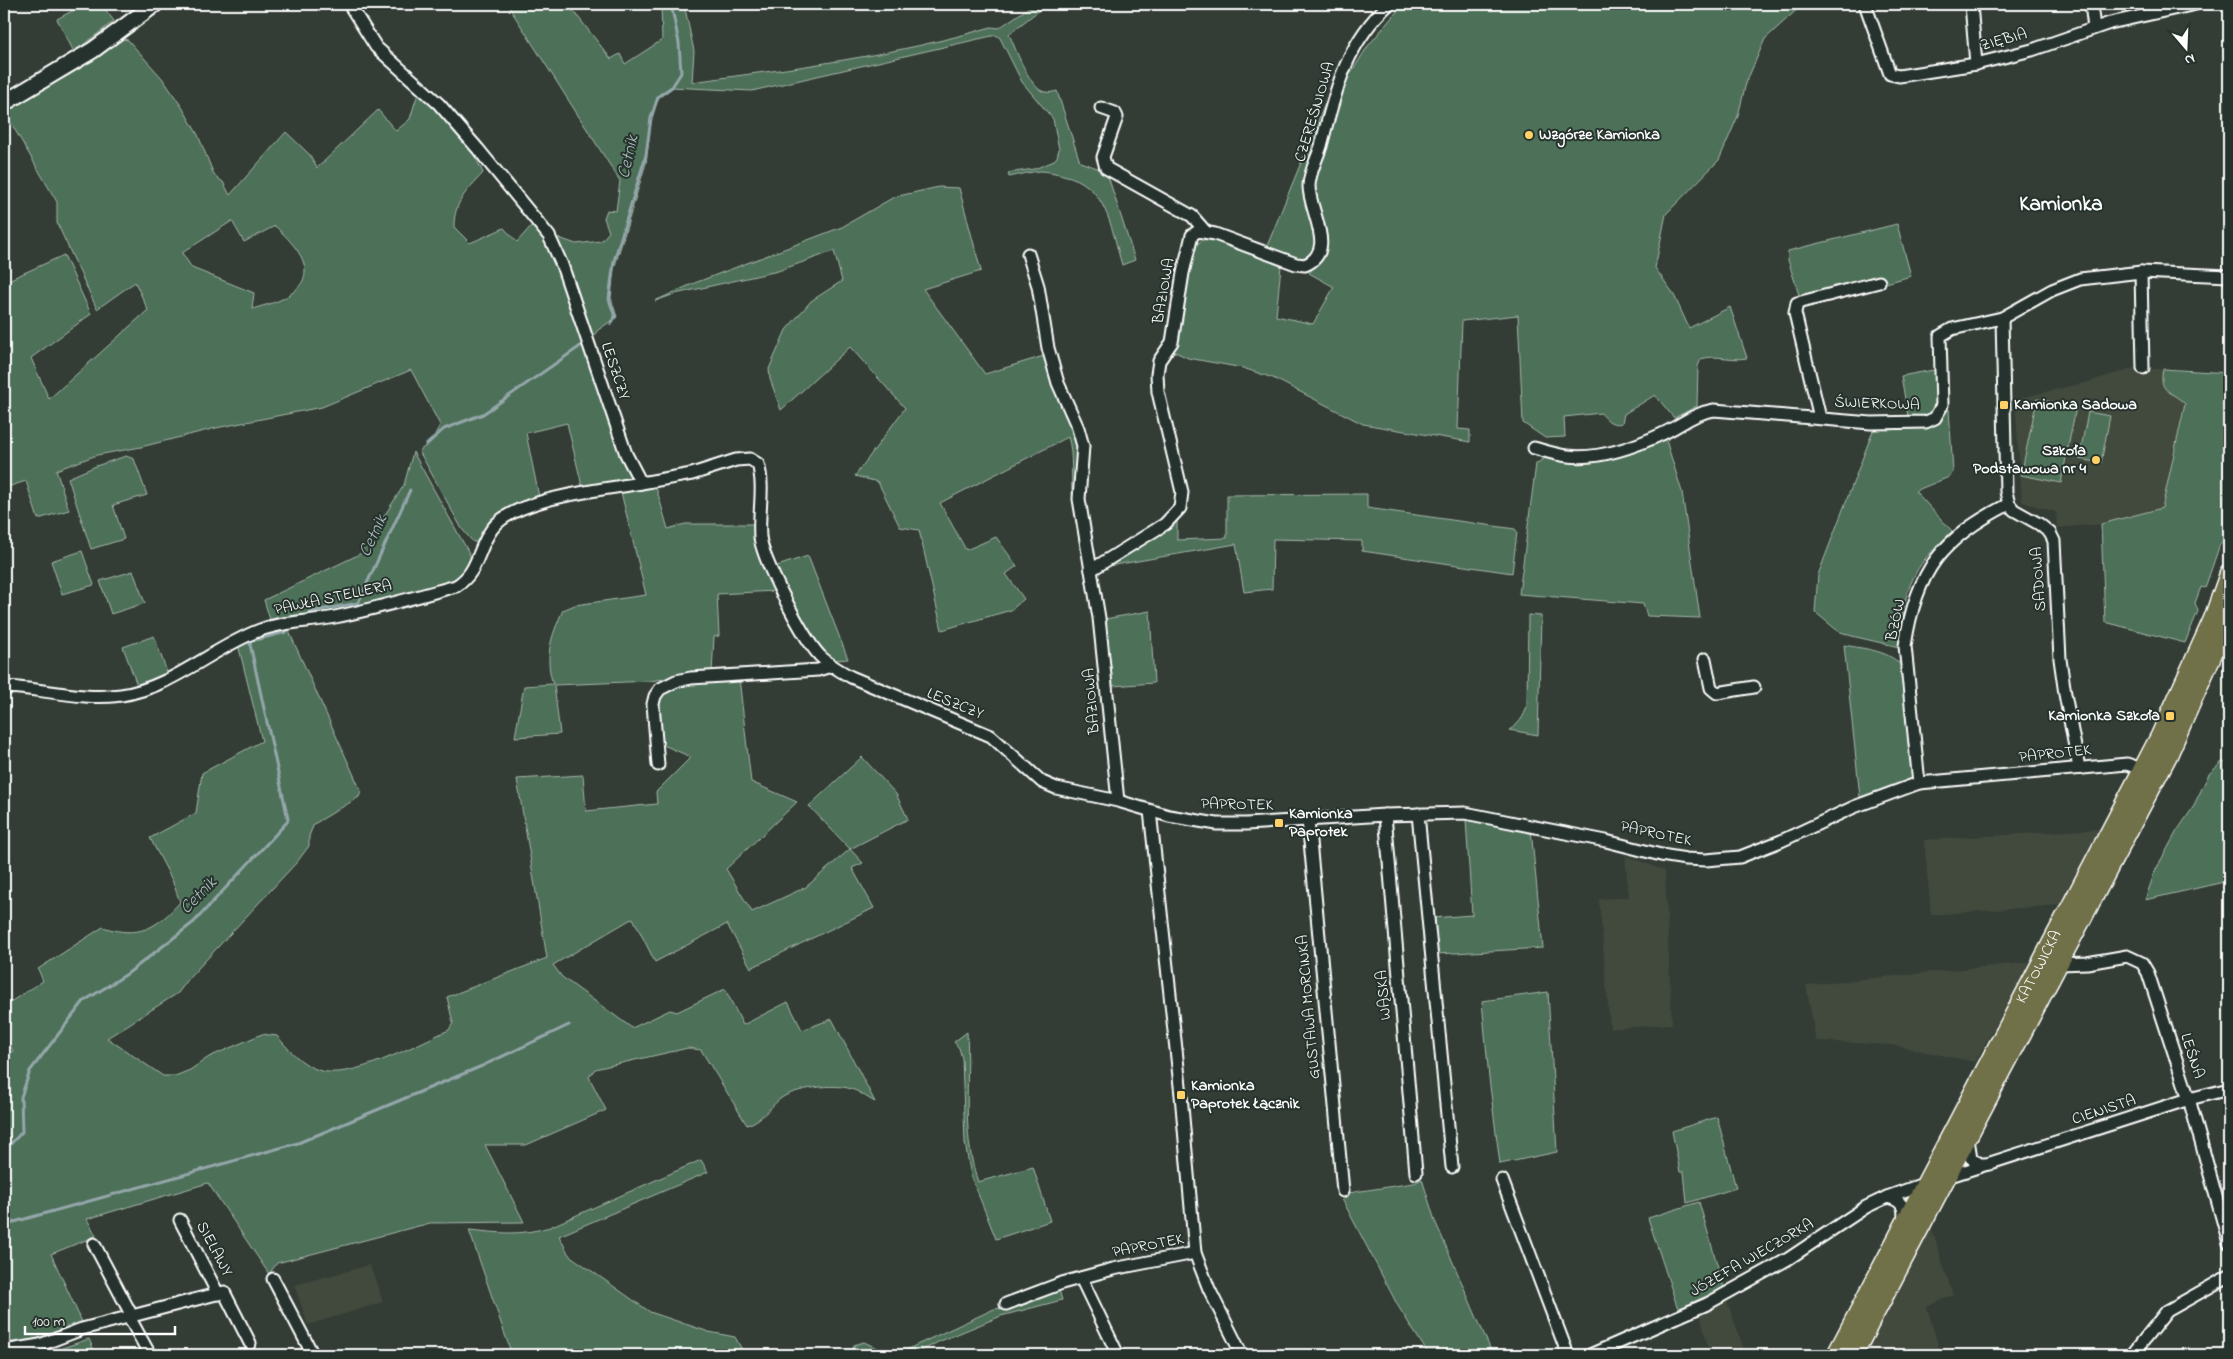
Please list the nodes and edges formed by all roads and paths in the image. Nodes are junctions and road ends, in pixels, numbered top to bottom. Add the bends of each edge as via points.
1 (155, 4) edge
2 (349, 4) edge
3 (1390, 4) edge
4 (1865, 4) edge
5 (1971, 4) edge
6 (2091, 4) edge
7 (2196, 4) edge
8 (2094, 28) junction
9 (1976, 64) junction
10 (4, 103) edge
11 (1101, 108) dead end
12 (1205, 231) junction
13 (1028, 254) dead end
14 (2141, 272) junction
15 (2229, 276) edge
16 (1879, 282) dead end
17 (2002, 318) junction
18 (2142, 368) dead end
19 (1820, 418) junction
20 (1534, 448) dead end
21 (641, 483) junction
22 (2009, 504) junction
23 (1091, 570) junction
24 (2229, 574) edge
25 (2229, 617) edge
26 (1705, 659) dead end
27 (831, 666) junction
28 (4, 687) edge
29 (1754, 687) dead end
30 (658, 766) dead end
31 (2079, 768) junction
32 (2144, 770) junction
33 (1919, 783) junction
34 (1056, 788) joint
35 (1118, 800) junction
36 (1150, 811) junction
37 (1418, 814) junction
38 (1385, 815) junction
39 (1308, 820) junction
40 (2060, 964) junction
41 (2229, 1089) edge
42 (2189, 1099) junction
43 (1968, 1138) junction
44 (1991, 1164) junction
45 (1452, 1167) dead end
46 (1416, 1173) dead end
47 (1947, 1177) junction
48 (1502, 1180) dead end
49 (1926, 1183) junction
50 (1343, 1191) dead end
51 (1887, 1197) junction
52 (180, 1220) dead end
53 (1902, 1230) junction
54 (2229, 1243) edge
55 (94, 1244) dead end
56 (1195, 1253) junction
57 (2229, 1276) edge
58 (1081, 1278) junction
59 (273, 1279) dead end
60 (218, 1294) junction
61 (1006, 1304) dead end
62 (131, 1316) junction
63 (250, 1343) dead end
64 (4, 1350) edge
65 (150, 1355) edge
66 (313, 1355) edge
67 (1118, 1355) edge
68 (1242, 1355) edge
69 (1568, 1355) edge
70 (1590, 1355) edge
71 (1836, 1355) edge
72 (1853, 1355) edge
73 (2132, 1355) edge

1 - 10 street via 93,50
2 - 21 street, LESZCZY via 376,47 457,124 549,236 562,264 626,454
3 - 12 street, CZEREŚNIOWA via 1357,43 1332,100 1309,186 1322,242 1317,257 1305,265 1296,264
4 - 9 street, ZIĘBIA via 1890,74 1899,76
5 - 9 street
6 - 8 street
7 - 8 street, ZIĘBIA
8 - 9 street, ZIĘBIA via 2032,50
11 - 12 street via 1115,113 1117,117 1103,157 1106,168 1192,216
12 - 23 street, BAZIOWA via 1192,235 1172,342 1159,361 1157,374 1158,392 1182,492 1180,508 1165,524
13 - 23 street, BAZIOWA via 1058,383 1081,438 1083,456 1079,500
14 - 15 street, ŚWIERKOWA
14 - 17 street, ŚWIERKOWA via 2080,279 2052,290
14 - 18 street
16 - 19 street, ŚWIERKOWA via 1797,303 1795,313
17 - 19 street, ŚWIERKOWA via 1952,329 1940,336 1942,405 1935,418 1926,422 1871,423
17 - 22 street via 2006,492
19 - 20 street, ŚWIERKOWA via 1714,410 1697,414 1663,434 1604,454 1568,456
21 - 27 street, LESZCZY via 692,474 736,460 750,459 758,464 760,539 768,566 810,642
21 - 28 street, PAWŁA STELLERA via 534,503 510,513 493,527 473,571 456,586 345,615 262,629 155,686 118,696
22 - 31 street, SADOWA via 2039,524 2054,541 2060,659
22 - 33 street, BZÓW via 1976,521 1946,546 1926,574 1918,593 1905,646
23 - 35 street, BAZIOWA via 1100,618
24 - 32 main road, KATOWICKA via 2213,619
25 - 40 main road, KATOWICKA via 2168,755
26 - 29 street via 1711,688 1717,693
27 - 30 street via 818,670 691,678 665,685 655,696 653,704
27 - 34 street, LESZCZY via 851,678 991,736 1042,782
31 - 32 street, PAPROTEK via 2127,764
31 - 33 street, PAPROTEK
32 - 49 main road, KATOWICKA
33 - 37 street, PAPROTEK via 1854,806 1740,857 1706,860 1661,855 1502,818 1465,813
34 - 35 street, PAPROTEK
35 - 36 street, PAPROTEK
36 - 39 street, PAPROTEK via 1217,824
36 - 56 street, PAPROTEK
37 - 38 street, PAPROTEK
37 - 45 street
38 - 39 street, PAPROTEK
38 - 46 street, WĄSKA
39 - 50 street, GUSTAWA MORCINKA
40 - 42 street, LEŚNA via 2127,956 2142,963
40 - 43 main road, KATOWICKA
41 - 42 street, CIENISTA
42 - 44 street, CIENISTA
42 - 54 street, LEŚNA
43 - 44 street via 1971,1158 1980,1164
43 - 47 main road, KATOWICKA
44 - 47 street, CIENISTA
47 - 72 main road, KATOWICKA
48 - 69 street
49 - 51 street, JÓZEFA WIECZORKA
49 - 53 main road, KATOWICKA
51 - 53 street via 1897,1199 1903,1205
51 - 70 street, JÓZEFA WIECZORKA via 1788,1259 1707,1304
52 - 60 street, SIELAWY
53 - 71 main road, KATOWICKA
55 - 62 street
56 - 58 street, PAPROTEK
56 - 68 street
57 - 73 street via 2167,1311
58 - 61 street, PAPROTEK
58 - 67 street
59 - 66 street
60 - 62 street, SIELAWY
60 - 63 street, SIELAWY via 224,1292
62 - 64 street, SIELAWY via 40,1344
62 - 65 street

